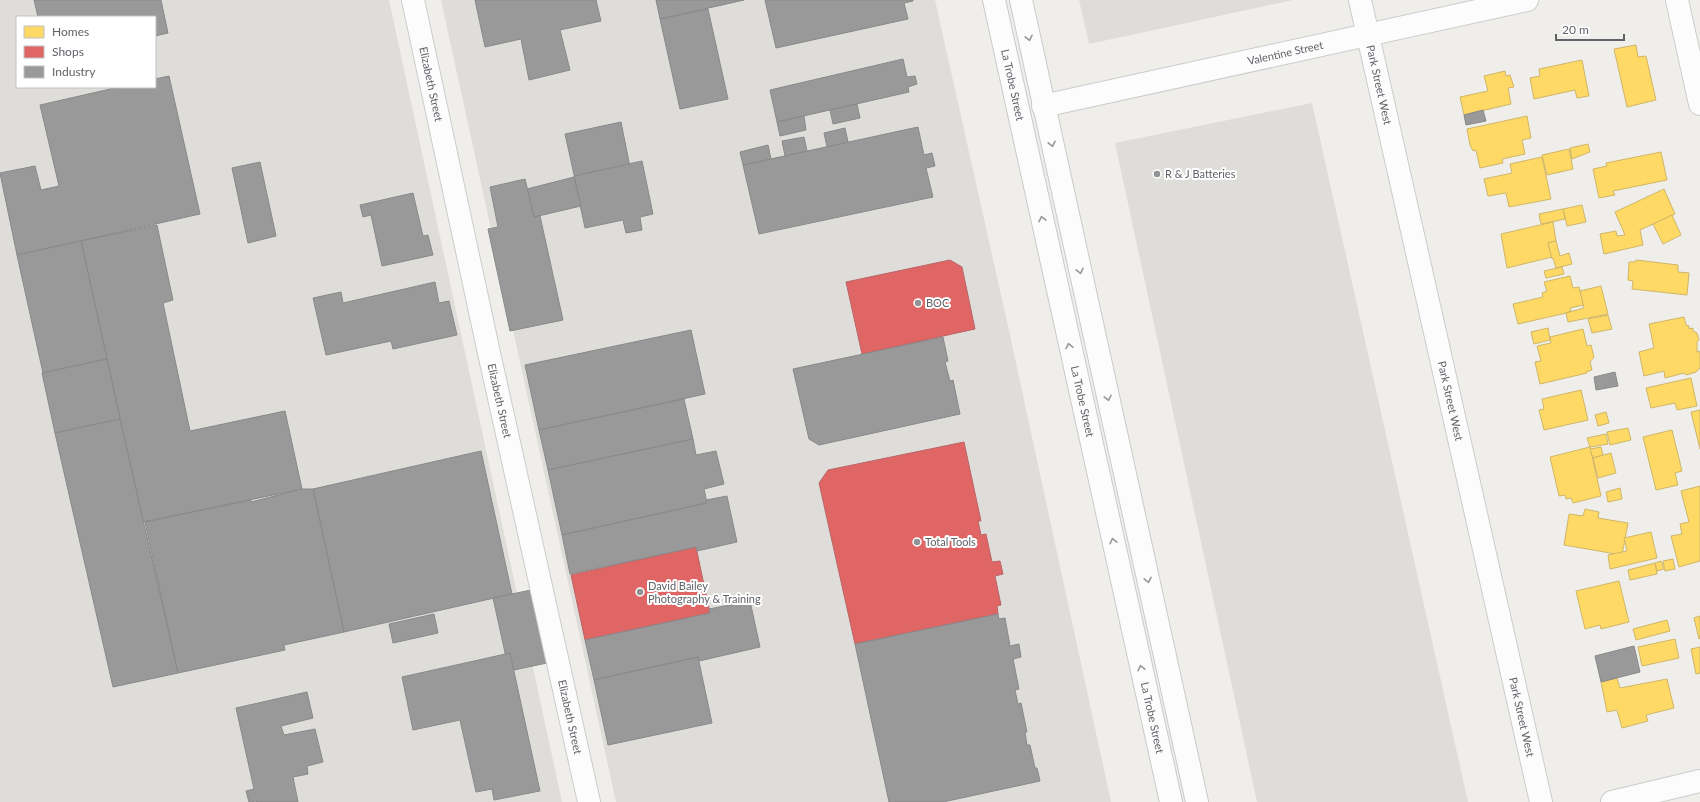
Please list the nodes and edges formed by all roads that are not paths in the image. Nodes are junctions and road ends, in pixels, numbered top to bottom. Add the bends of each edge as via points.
1 (412, 0) edge
2 (994, 0) edge
3 (1021, 0) edge
4 (1360, 0) edge
5 (1526, 0) edge
6 (1677, 0) edge
7 (1368, 35) junction
8 (1700, 104) edge
9 (1043, 106) junction
10 (1018, 112) junction
11 (1700, 781) edge
12 (589, 802) edge
13 (1171, 802) edge
14 (1197, 802) edge
15 (1541, 802) edge
16 (1612, 802) edge

1 - 12 street, Elizabeth Street
2 - 10 street, La Trobe Street
3 -> 9 street
4 - 7 street, Park Street West
5 - 7 street, Valentine Street
6 - 8 street
7 - 9 street, Valentine Street
7 - 15 street, Park Street West
9 - 10 street, Valentine Street
9 -> 14 street
13 -> 10 street, La Trobe Street
11 - 16 street

